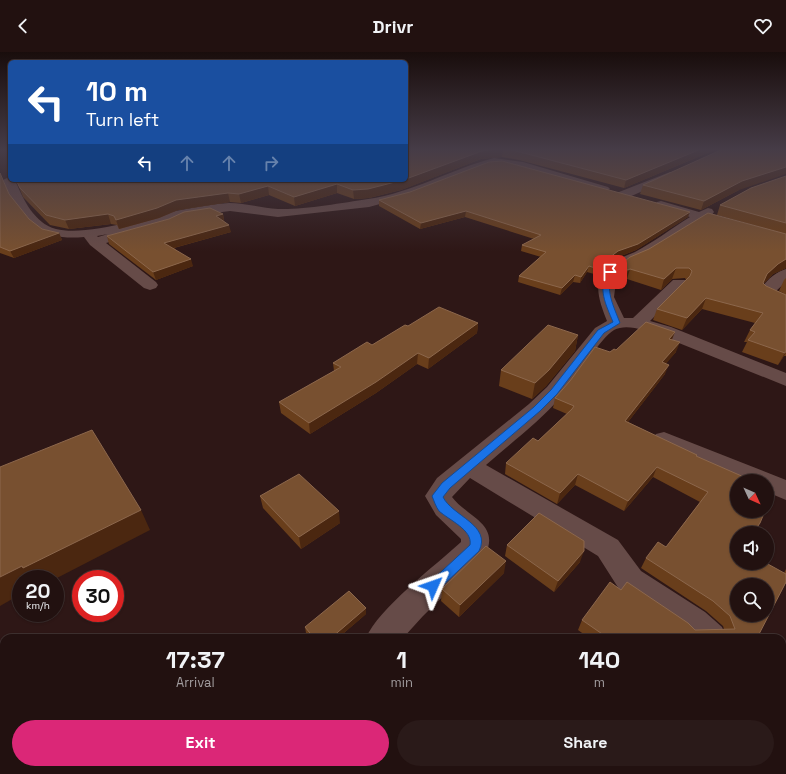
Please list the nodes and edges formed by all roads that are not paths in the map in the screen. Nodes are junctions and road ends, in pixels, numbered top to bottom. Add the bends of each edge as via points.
1 (11, 183) edge
2 (433, 183) edge
3 (582, 183) edge
4 (652, 183) edge
5 (624, 195) junction
6 (722, 205) edge
7 (701, 216) junction
8 (91, 237) junction
9 (786, 240) edge
10 (786, 274) edge
11 (679, 284) edge
12 (150, 285) dead end
13 (786, 302) edge
14 (617, 323) junction
15 (638, 323) junction
16 (782, 372) edge
17 (664, 440) edge
18 (469, 466) junction
19 (747, 474) edge
20 (774, 485) edge
21 (786, 490) edge
22 (386, 634) edge
23 (706, 634) edge

1 - 8 street via 17,199 44,229 57,234
2 - 8 street via 405,194 369,203 278,213 230,207 182,214
3 - 5 street
4 - 5 street
5 - 7 street
6 - 7 street
7 - 9 street
7 - 14 street via 610,272 607,278 606,297
8 - 12 street
10 - 13 street via 769,288 767,293
11 - 15 street
14 - 15 street
14 - 18 street via 601,332 554,392 537,409
15 - 16 street
17 - 19 street
18 - 22 street via 446,485 438,496 442,507 476,536 475,547
18 - 23 street via 608,548 630,580 694,622
20 - 21 street

